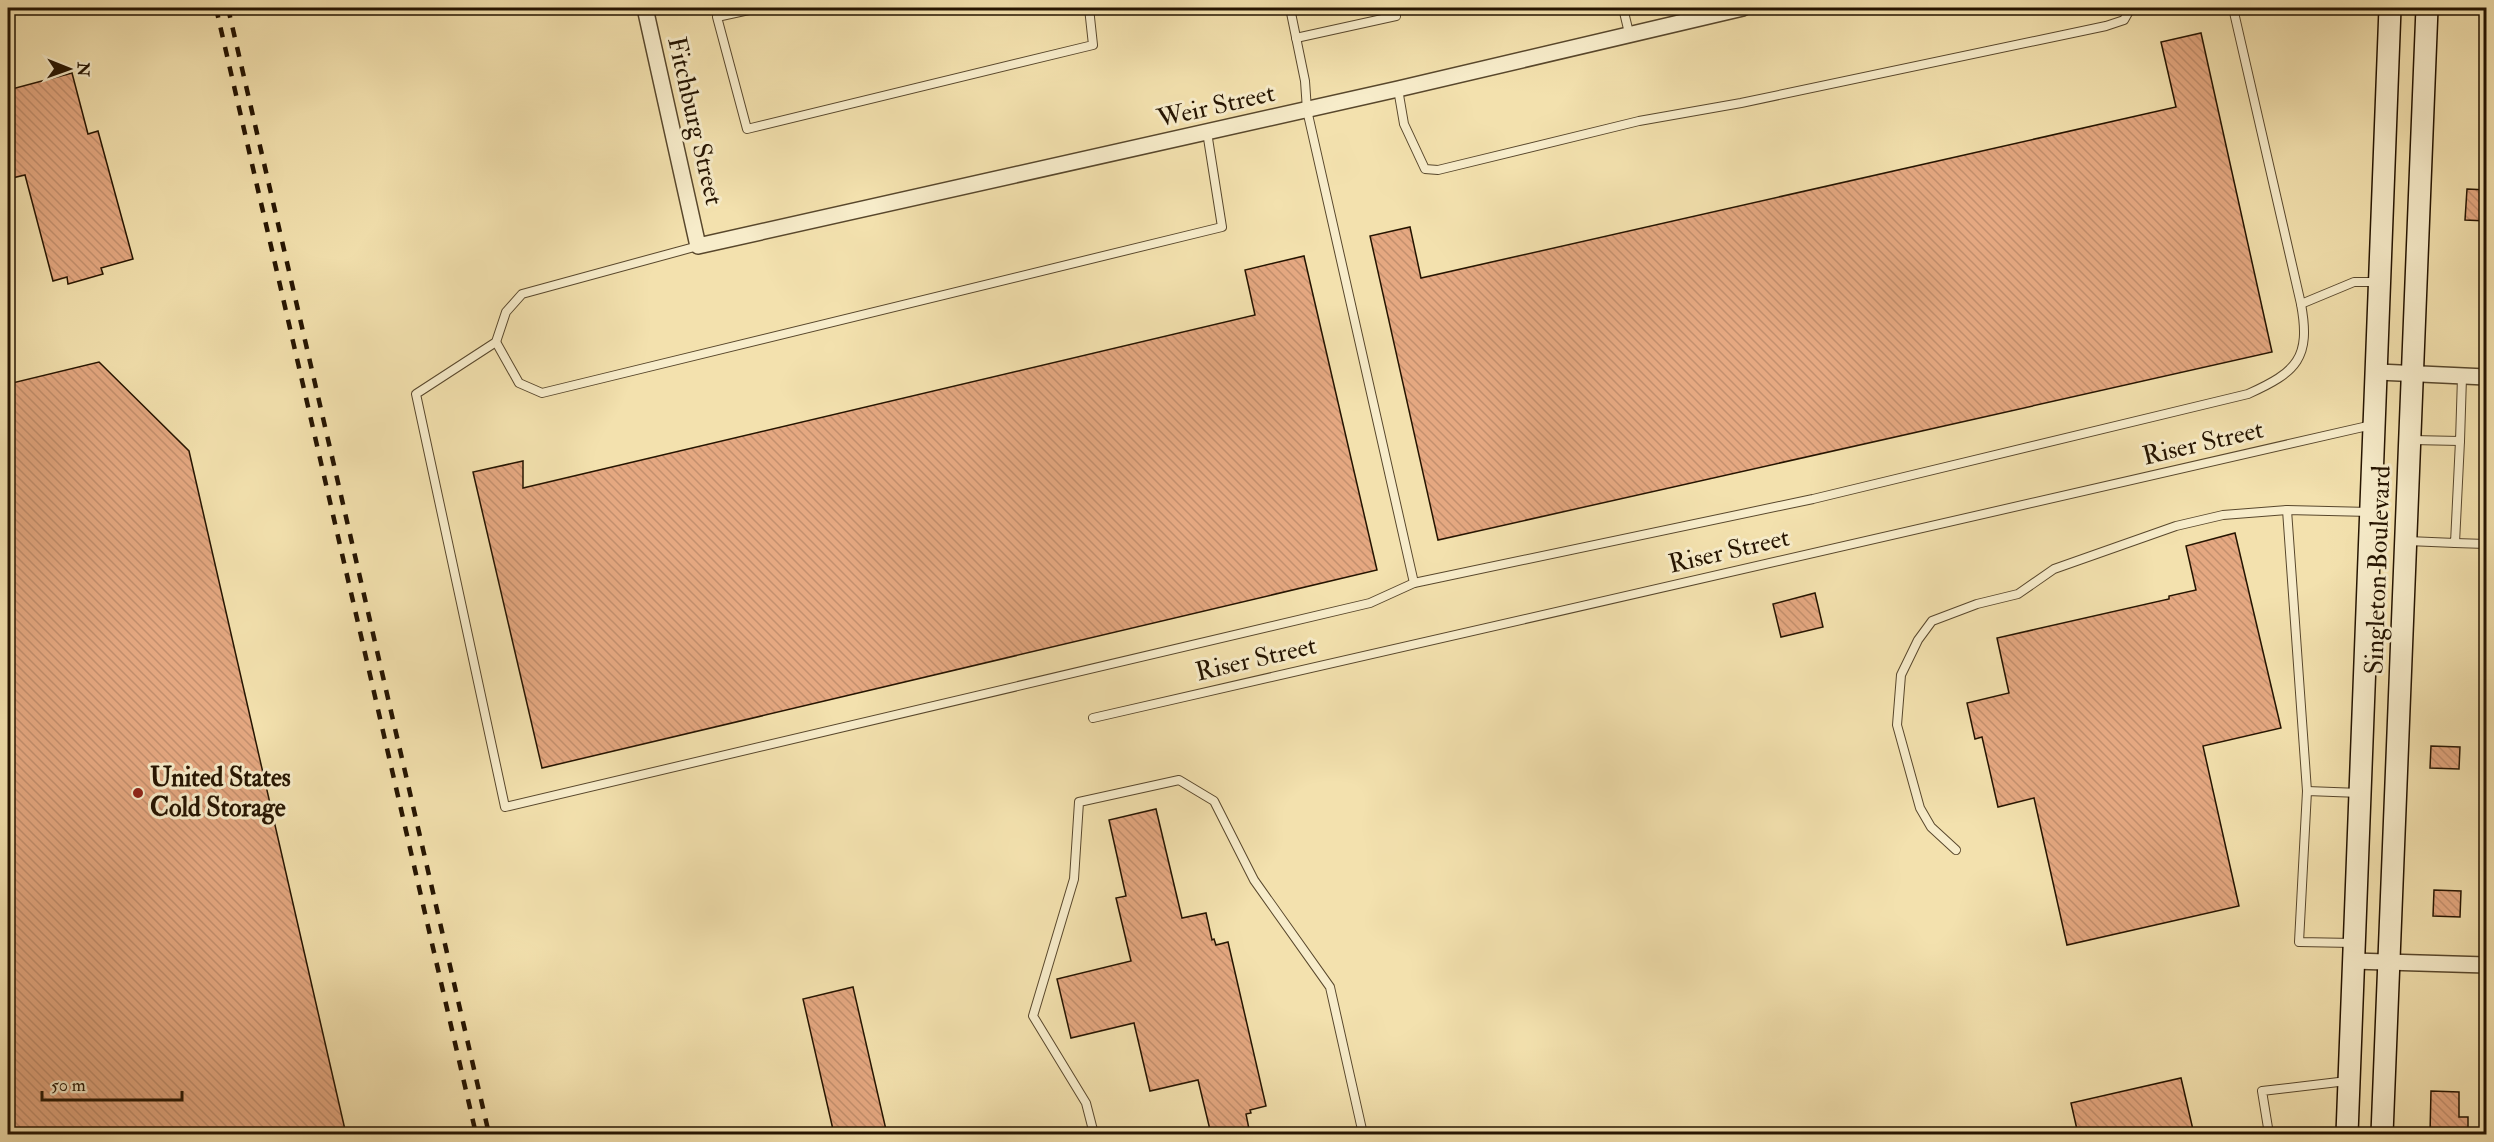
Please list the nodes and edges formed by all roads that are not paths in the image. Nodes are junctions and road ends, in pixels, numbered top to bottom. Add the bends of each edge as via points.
1 (645, 8) edge
2 (758, 8) edge
3 (1089, 8) edge
4 (1290, 8) edge
5 (1623, 8) edge
6 (1743, 8) edge
7 (2126, 8) edge
8 (2233, 8) edge
9 (2390, 8) edge
10 (2427, 8) edge
11 (1714, 11) edge
12 (1396, 16) dead end
13 (1629, 33) junction
14 (1296, 38) junction
15 (1398, 89) junction
16 (1307, 110) junction
17 (1207, 132) junction
18 (698, 246) junction
19 (2381, 282) junction
20 (2301, 303) junction
21 (496, 342) junction
22 (2378, 372) junction
23 (2413, 374) junction
24 (2462, 377) junction
25 (2487, 377) edge
26 (2376, 425) junction
27 (2410, 440) junction
28 (2460, 441) junction
29 (2287, 510) junction
30 (2372, 520) junction
31 (2407, 535) junction
32 (2455, 543) junction
33 (2487, 544) edge
34 (1414, 583) junction
35 (1093, 718) dead end
36 (2307, 791) junction
37 (2360, 793) junction
38 (1956, 850) dead end
39 (2354, 952) junction
40 (2388, 963) junction
41 (2487, 965) edge
42 (2349, 1081) junction
43 (1094, 1134) edge
44 (1363, 1134) edge
45 (2269, 1134) edge
46 (2347, 1134) edge
47 (2382, 1134) edge

1 - 18 street, Fitchburg Street
2 - 3 lane via 717,17 747,129 1093,45
4 - 14 lane
5 - 13 lane
6 - 11 street, Weir Street
7 - 15 lane via 2124,20 2106,26 1639,122 1438,170 1425,169 1404,124
8 - 20 lane
9 - 19 main road, Singleton Boulevard
10 - 23 main road, Singleton Boulevard
11 - 13 street, Weir Street
12 - 14 lane
13 - 15 street, Weir Street
14 - 16 lane
15 - 16 street, Weir Street
16 - 17 street, Weir Street
16 - 34 lane
17 - 18 street, Weir Street
17 - 21 lane via 1222,227 542,393 519,383
18 - 21 lane via 522,294 506,312
19 - 20 lane via 2354,282
19 - 22 main road, Singleton Boulevard
20 - 34 lane via 2306,331 2303,352 2288,372 2248,394 1813,498
21 - 34 lane via 416,394 506,807 1370,603
22 - 23 street
22 - 26 main road, Singleton Boulevard
23 - 24 street
23 - 27 main road, Singleton Boulevard
24 - 25 street
24 - 28 lane
26 - 30 main road, Singleton Boulevard
26 - 35 lane, Riser Street
27 - 28 lane
27 - 31 main road, Singleton Boulevard
28 - 32 lane
29 - 30 lane
29 - 36 lane
29 - 38 lane via 2223,515 2176,526 2055,568 2018,594 1932,621 1901,675 1897,725 1920,808 1931,827
30 - 31 main road
30 - 37 main road, Singleton Boulevard
31 - 32 lane
31 - 40 main road, Singleton Boulevard
32 - 33 lane
36 - 37 lane
36 - 39 lane via 2299,942
37 - 39 main road, Singleton Boulevard
39 - 40 street
39 - 42 main road, Singleton Boulevard
40 - 41 street
40 - 47 main road, Singleton Boulevard
42 - 45 lane via 2262,1092
42 - 46 main road, Singleton Boulevard
43 - 44 lane via 1086,1103 1033,1016 1074,879 1079,802 1179,780 1214,801 1254,880 1330,987

